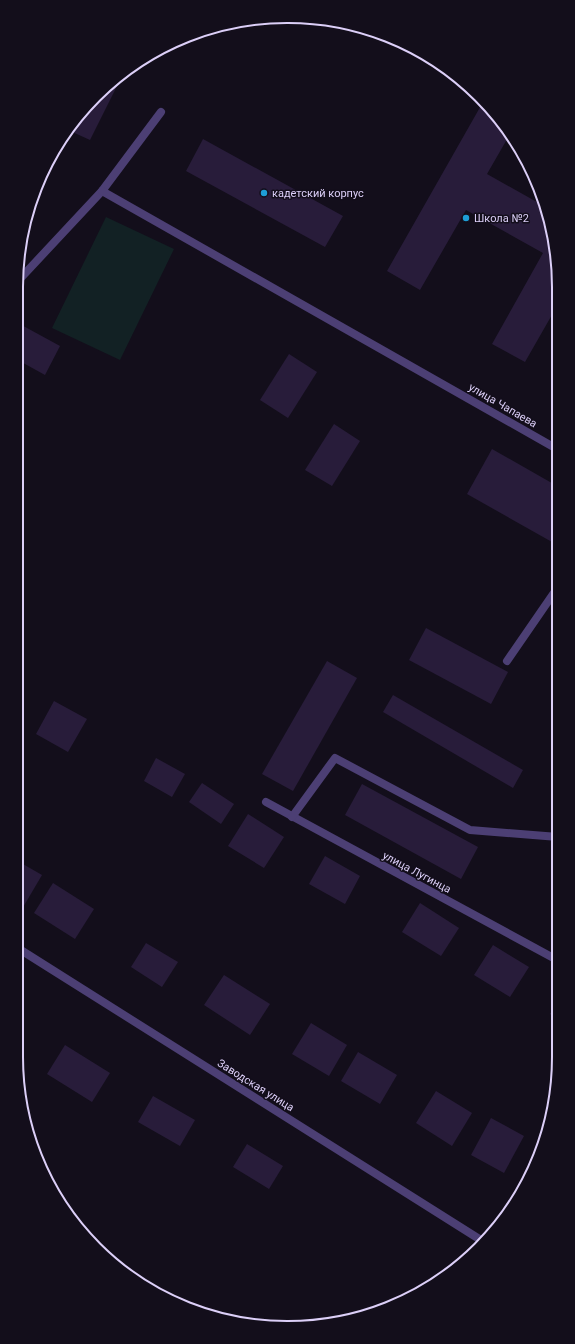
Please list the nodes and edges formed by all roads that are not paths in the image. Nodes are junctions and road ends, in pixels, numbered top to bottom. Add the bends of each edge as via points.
1 (161, 112) dead end
2 (102, 191) junction
3 (24, 275) edge
4 (552, 446) edge
5 (552, 596) edge
6 (507, 661) dead end
7 (266, 802) dead end
8 (292, 817) junction
9 (552, 837) edge
10 (23, 950) edge
11 (552, 957) edge
12 (479, 1239) edge

1 - 2 street
2 - 3 street
2 - 4 street, улица Чапаева
5 - 6 street
7 - 8 street, улица Лугинца
8 - 9 street via 335,758 470,830
8 - 11 street, улица Лугинца
10 - 12 street, Заводская улица

